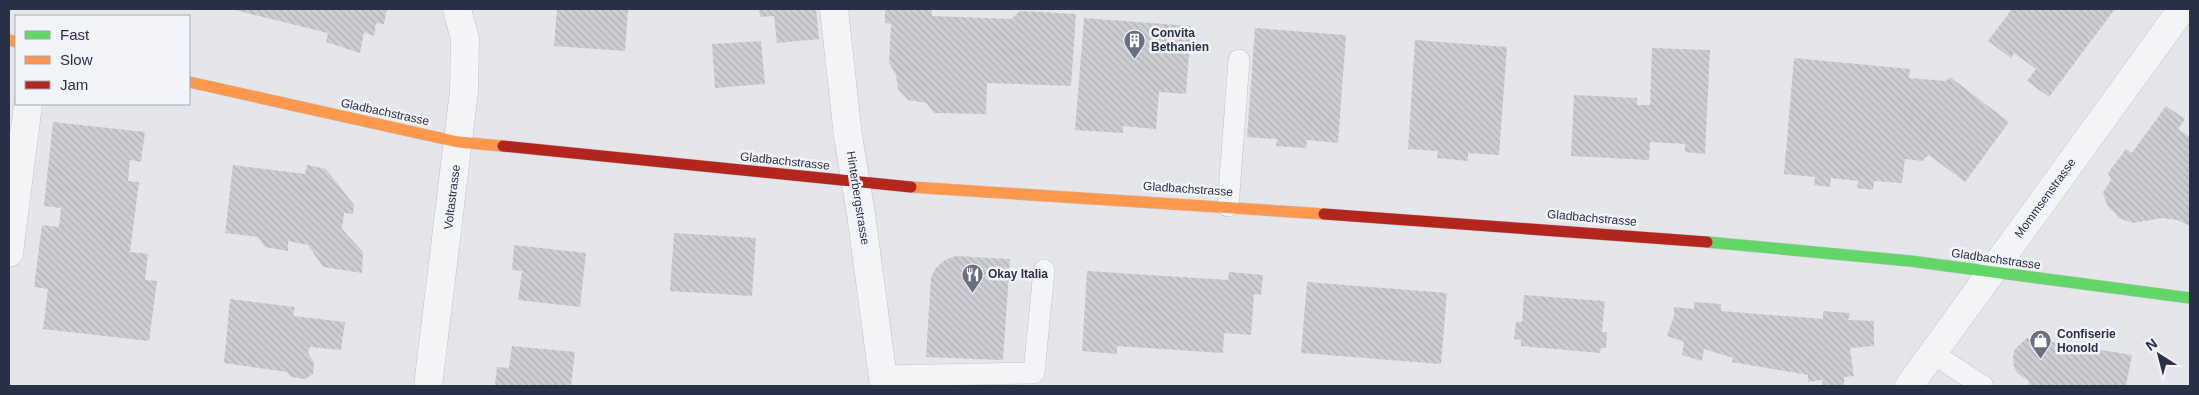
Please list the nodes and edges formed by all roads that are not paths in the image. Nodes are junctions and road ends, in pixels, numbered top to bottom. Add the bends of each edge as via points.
1 (457, 9) edge
2 (834, 9) edge
3 (2182, 9) edge
4 (1240, 60) dead end
5 (190, 82) edge
6 (28, 105) edge
7 (458, 142) junction
8 (855, 182) junction
9 (1228, 206) junction
10 (9, 253) edge
11 (1044, 270) dead end
12 (1990, 273) junction
13 (2190, 298) edge
14 (1932, 354) junction
15 (884, 381) edge
16 (428, 386) edge
17 (1908, 386) edge
18 (1983, 386) edge

1 - 7 street, Voltastrasse via 465,39
2 - 8 street, Hinterbergstrasse
3 - 12 street, Mommsenstrasse
4 - 9 lane
5 - 7 street, Gladbachstrasse
6 - 10 street
7 - 8 street, Gladbachstrasse
7 - 16 street, Voltastrasse
8 - 9 street, Gladbachstrasse
8 - 15 street, Hinterbergstrasse
9 - 12 street, Gladbachstrasse via 1764,246
11 - 15 lane via 1034,373
12 - 13 street, Gladbachstrasse
12 - 14 street, Mommsenstrasse
14 - 17 street, Mommsenstrasse
14 - 18 lane

